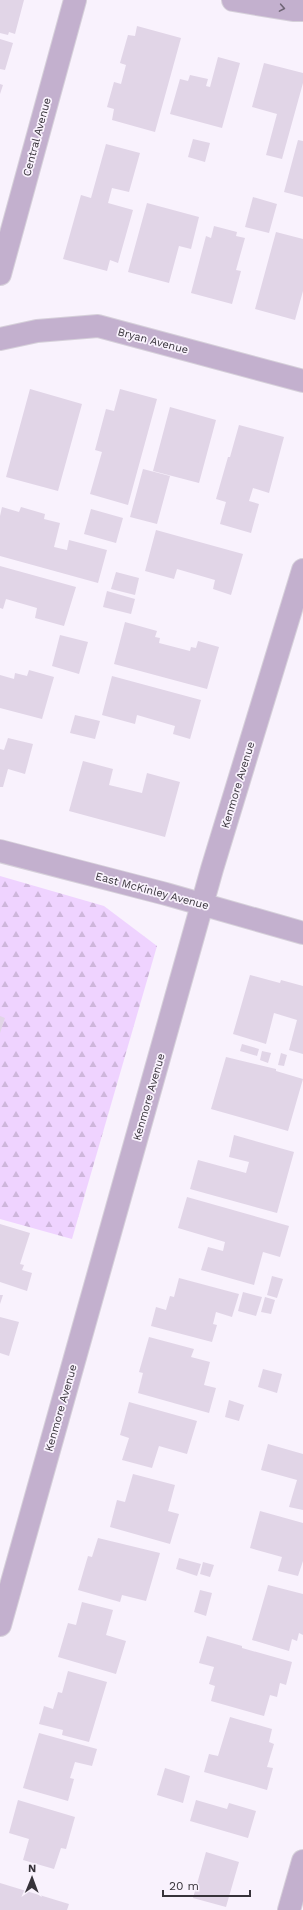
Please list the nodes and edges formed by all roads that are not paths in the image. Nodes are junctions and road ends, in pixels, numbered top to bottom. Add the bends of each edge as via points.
1 (74, 0) edge
2 (233, 0) edge
3 (303, 10) edge
4 (0, 274) edge
5 (0, 339) edge
6 (303, 382) edge
7 (303, 570) edge
8 (0, 851) edge
9 (203, 905) junction
10 (303, 933) edge
11 (0, 1625) edge
12 (303, 1862) edge
13 (289, 1910) edge

1 - 4 street, Central Avenue
2 -> 3 street
5 - 6 street, Bryan Avenue via 37,331 98,326
7 - 9 street, Kenmore Avenue
8 - 9 street, East McKinley Avenue
9 - 10 street, East McKinley Avenue
9 - 11 street, Kenmore Avenue
12 - 13 street

